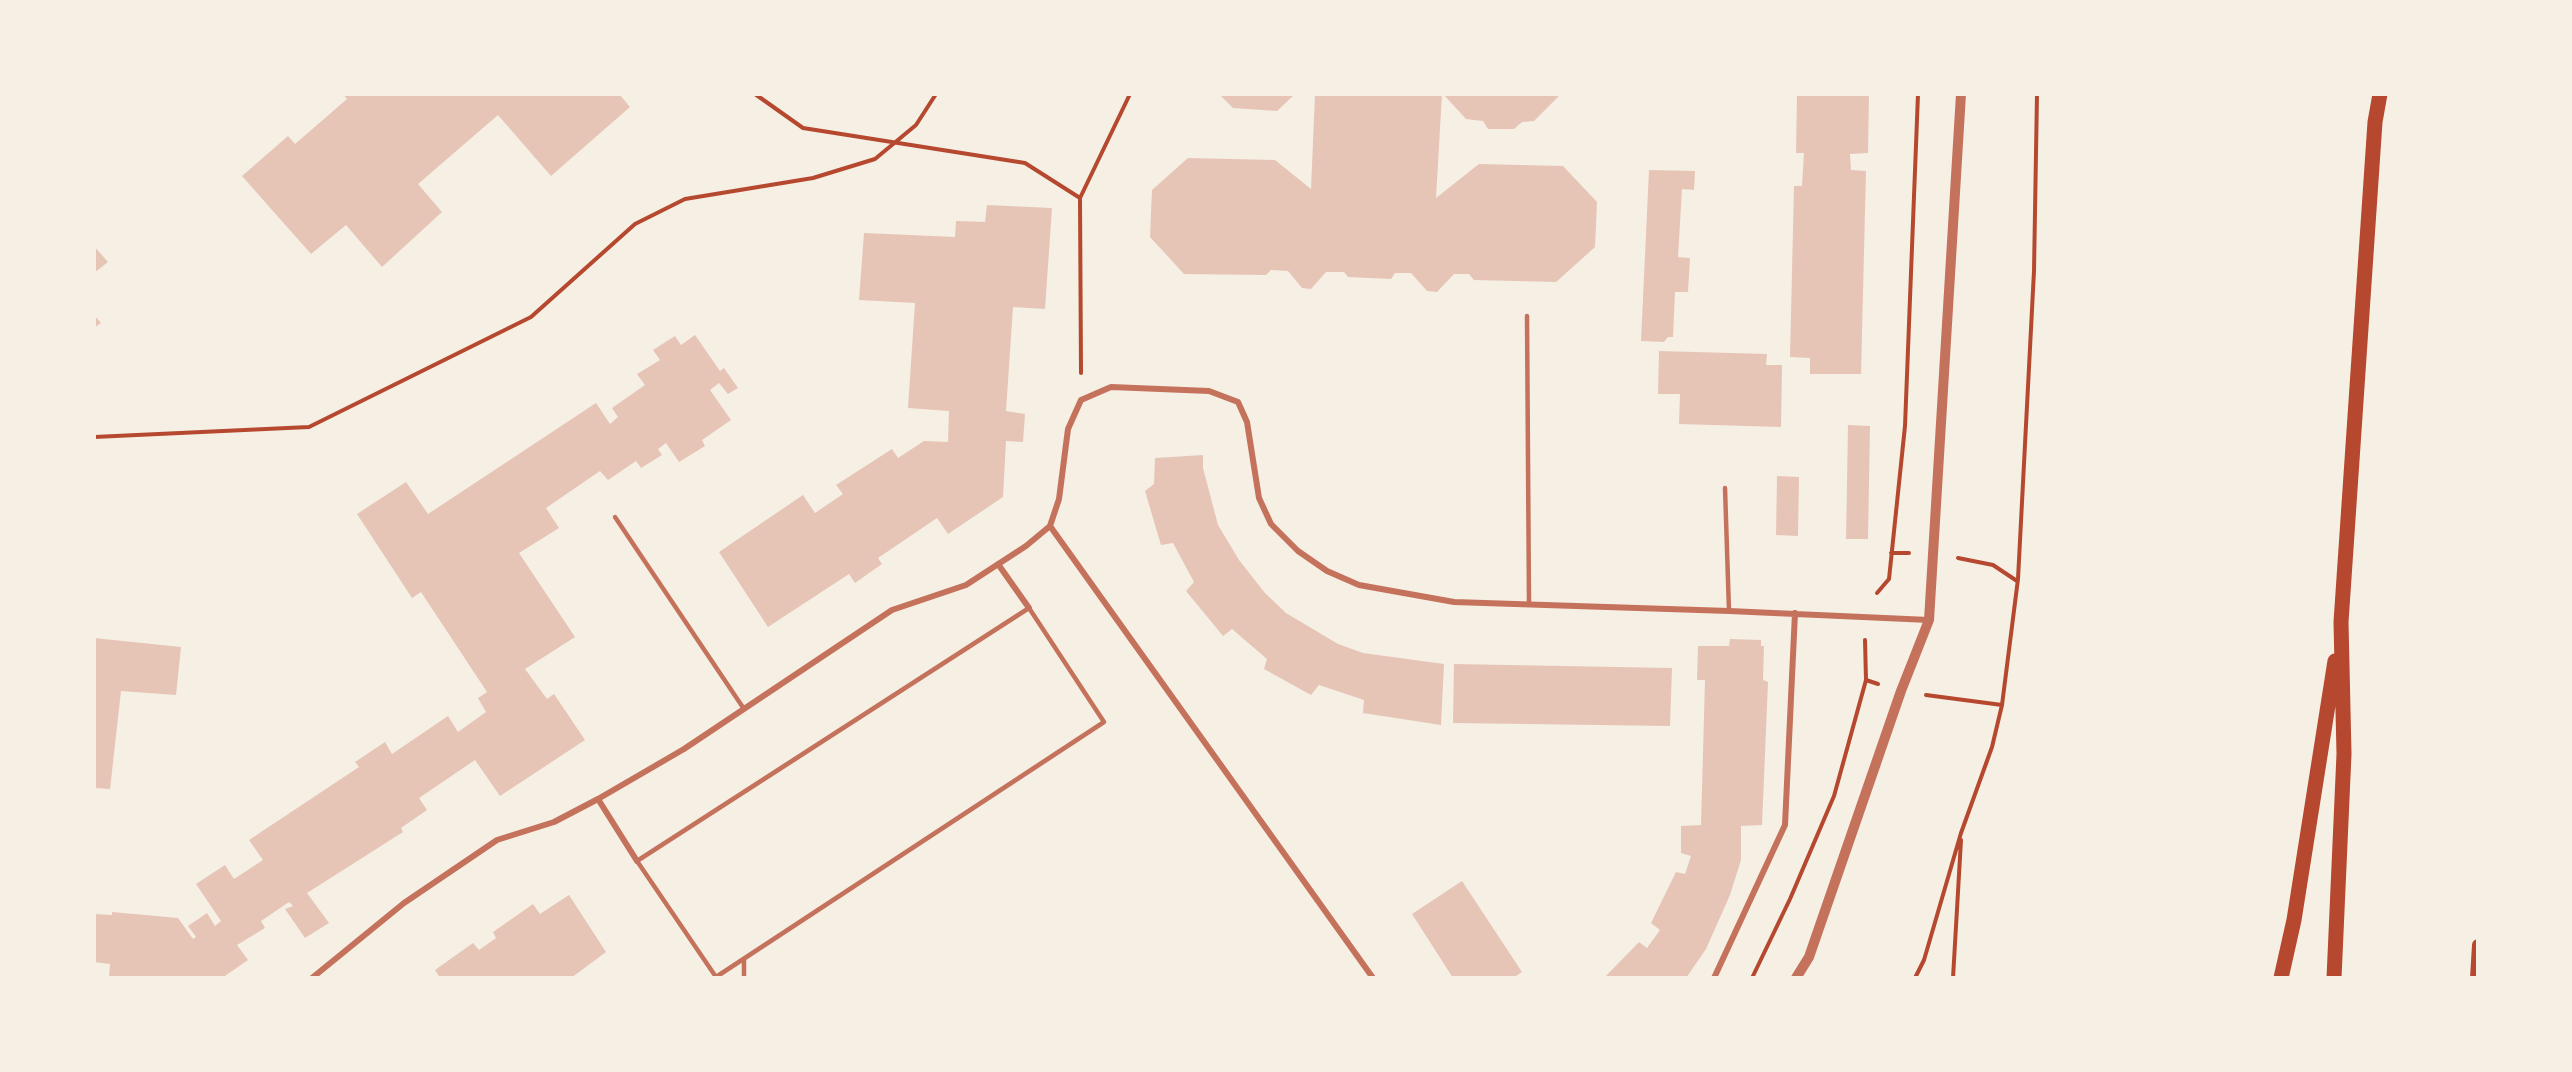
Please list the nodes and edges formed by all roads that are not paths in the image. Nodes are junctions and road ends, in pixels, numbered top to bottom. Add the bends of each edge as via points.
1 (1961, 94) edge
2 (2380, 94) edge
3 (1527, 316) dead end
4 (1725, 488) dead end
5 (615, 517) dead end
6 (1050, 526) junction
7 (998, 564) junction
8 (1529, 604) junction
9 (1029, 608) junction
10 (1729, 610) junction
11 (1796, 613) junction
12 (1929, 620) junction
13 (2342, 622) junction
14 (744, 709) junction
15 (598, 799) junction
16 (637, 861) junction
17 (2478, 945) edge
18 (744, 959) junction
19 (312, 978) edge
20 (744, 978) edge
21 (1373, 978) edge
22 (1714, 978) edge
23 (1796, 978) edge
24 (2281, 978) edge
25 (2334, 978) edge
26 (2476, 978) edge

1 - 12 street
2 - 13 main road
3 - 8 lane
4 - 10 lane
5 - 14 lane
6 - 7 street
6 - 8 street via 1059,499 1068,429 1081,400 1111,387 1209,391 1238,402 1247,422 1259,498 1271,524 1298,551 1327,571 1359,585 1454,602
6 - 21 street
7 - 9 street
7 - 14 street via 966,585 892,610
8 - 10 street
9 - 16 lane
9 - 18 lane via 1104,722
10 - 11 street
11 - 12 street
11 - 22 street via 1785,825
12 - 23 street via 1809,957
13 - 24 main road via 2294,920
13 - 25 main road via 2344,754
14 - 15 street
15 - 16 street
15 - 19 street via 554,822 497,840 404,903
16 - 18 lane via 716,977
17 - 26 main road
18 - 20 lane

